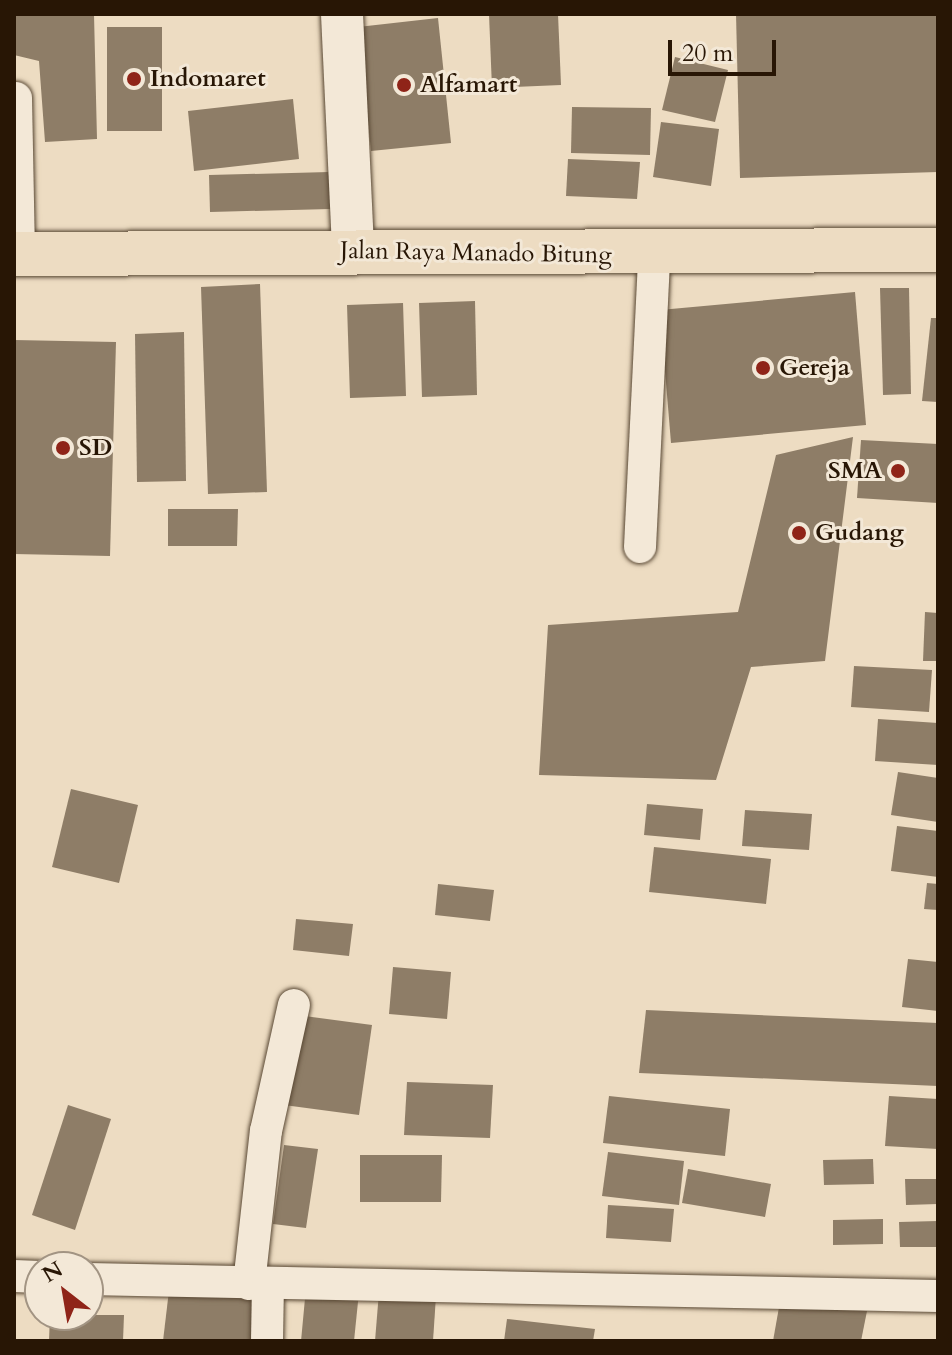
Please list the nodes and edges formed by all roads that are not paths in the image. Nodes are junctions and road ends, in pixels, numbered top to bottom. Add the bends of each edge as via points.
1 (342, 14) edge
2 (16, 98) dead end
3 (938, 250) edge
4 (353, 251) junction
5 (16, 254) edge
6 (654, 256) junction
7 (640, 547) dead end
8 (294, 1005) dead end
9 (104, 1280) edge
10 (258, 1285) junction
11 (938, 1296) edge
12 (267, 1341) edge

1 - 4 street
2 - 5 street
3 - 6 highway, Jalan Raya Manado Bitung
4 - 5 highway, Jalan Raya Manado Bitung
4 - 6 highway, Jalan Raya Manado Bitung
6 - 7 street
8 - 10 street via 266,1131
9 - 10 street
10 - 11 street
10 - 12 street

